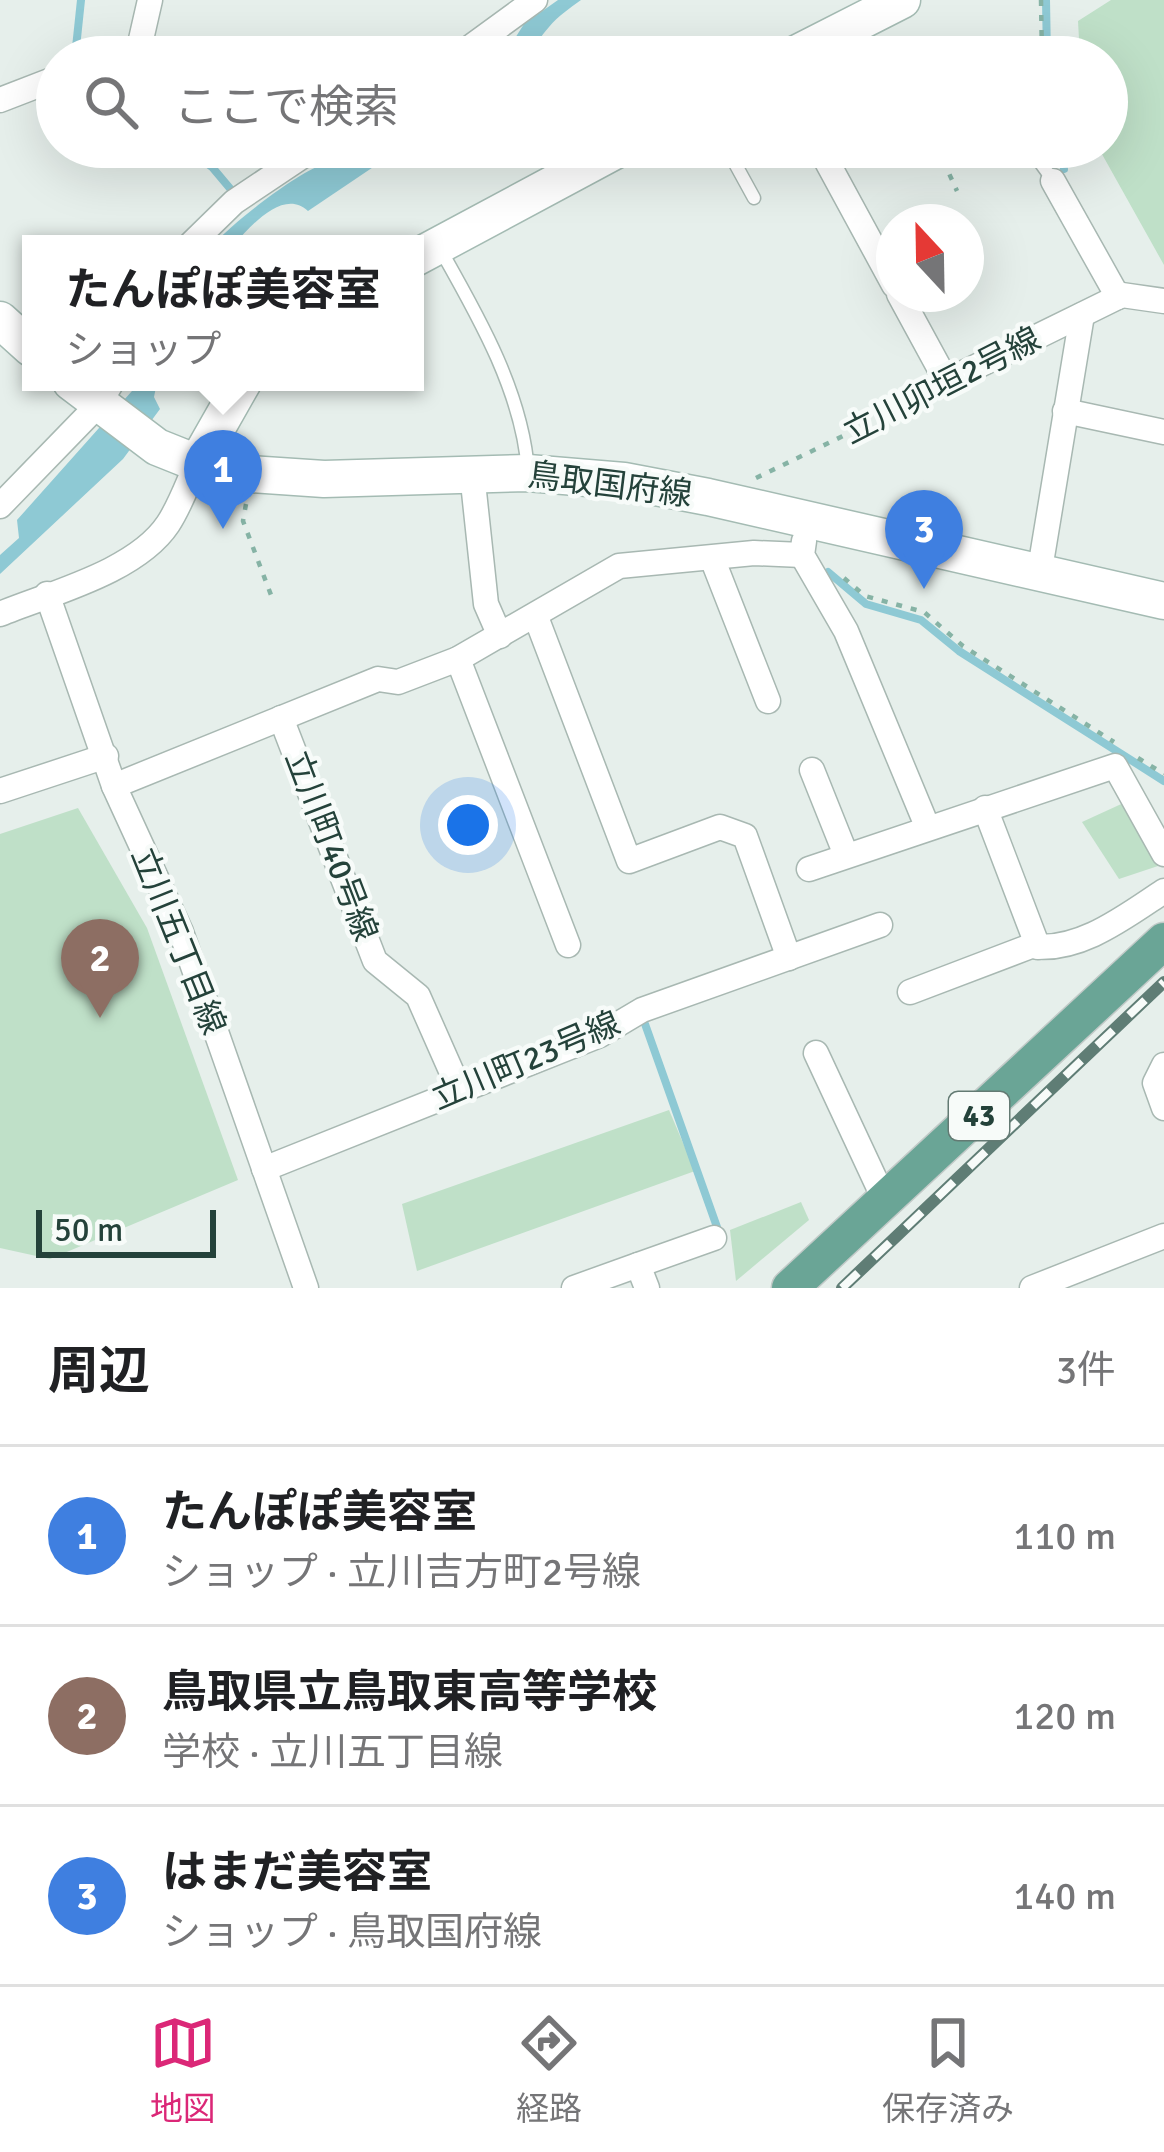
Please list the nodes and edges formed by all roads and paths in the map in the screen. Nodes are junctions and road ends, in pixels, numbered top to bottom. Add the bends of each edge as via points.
1 (150, 0) edge
2 (535, 0) edge
3 (902, 0) edge
4 (1041, 0) edge
5 (142, 36) edge
6 (486, 36) edge
7 (831, 36) edge
8 (1042, 36) edge
9 (36, 87) edge
10 (0, 100) edge
11 (285, 168) edge
12 (583, 168) edge
13 (738, 168) edge
14 (830, 168) edge
15 (947, 168) edge
16 (1044, 168) edge
17 (1053, 181) joint
18 (956, 191) dead end
19 (754, 198) dead end
20 (200, 235) edge
21 (427, 252) edge
22 (876, 252) edge
23 (1118, 297) junction
24 (1164, 301) edge
25 (909, 312) edge
26 (1082, 315) junction
27 (951, 379) junction
28 (238, 391) edge
29 (96, 394) edge
30 (1065, 411) junction
31 (1164, 432) edge
32 (197, 464) junction
33 (528, 472) junction
34 (472, 473) junction
35 (250, 474) junction
36 (736, 504) junction
37 (0, 506) edge
38 (806, 538) junction
39 (712, 558) junction
40 (1039, 574) junction
41 (47, 594) junction
42 (271, 595) dead end
43 (1164, 602) edge
44 (0, 614) edge
45 (536, 617) junction
46 (500, 636) junction
47 (458, 659) junction
48 (768, 700) dead end
49 (281, 718) junction
50 (106, 756) junction
51 (812, 770) dead end
52 (1164, 774) edge
53 (114, 786) junction
54 (0, 791) edge
55 (985, 808) junction
56 (927, 826) junction
57 (1164, 854) edge
58 (846, 855) junction
59 (809, 869) dead end
60 (1164, 891) edge
61 (880, 925) dead end
62 (1164, 941) edge
63 (568, 945) dead end
64 (1038, 946) junction
65 (790, 958) junction
66 (910, 992) dead end
67 (816, 1053) dead end
68 (1164, 1065) edge
69 (460, 1091) junction
70 (1164, 1108) edge
71 (264, 1169) junction
72 (886, 1203) junction
73 (1164, 1236) edge
74 (714, 1238) dead end
75 (642, 1276) edge
76 (306, 1288) edge
77 (574, 1288) edge
78 (790, 1288) edge
79 (1032, 1288) edge

1 - 5 street
2 - 6 street
3 - 7 main road
4 - 8 path
9 - 10 street
11 - 20 street
12 - 21 main road
13 - 19 lane
14 - 22 street
15 - 18 path
16 - 17 lane
17 - 23 street
21 - 33 lane via 478,322 518,414
23 - 24 street
23 - 26 street, 立川卯垣2号線
25 - 27 street
26 - 27 street, 立川卯垣2号線
26 - 30 street
27 - 36 path, 立川卯垣2号線 via 744,483
28 - 32 main road
29 - 32 main road, 鳥取国府線 via 151,443
29 - 37 street
30 - 31 street
30 - 40 street
32 - 35 main road, 鳥取国府線
32 - 41 street via 155,539
33 - 34 main road, 鳥取国府線
33 - 36 main road, 鳥取国府線
34 - 35 main road, 鳥取国府線
34 - 46 street via 485,604
35 - 42 path via 243,521
36 - 38 main road, 鳥取国府線
38 - 39 street
38 - 40 main road, 鳥取国府線
38 - 52 path via 865,596 923,612
38 - 56 street
39 - 45 street via 619,566
39 - 48 street
40 - 43 main road, 鳥取国府線
41 - 44 street
41 - 50 street, 立川五丁目線
45 - 46 street
45 - 65 street via 629,861 720,827 745,836
46 - 47 street
47 - 49 street via 398,682 378,679
47 - 63 street
49 - 53 street
49 - 69 street, 立川町40号線 via 375,962 418,996
50 - 53 street, 立川五丁目線
50 - 54 street
51 - 58 street
53 - 71 street, 立川五丁目線 via 181,932
55 - 56 street
55 - 57 street via 1115,766
55 - 64 street
56 - 58 street
58 - 59 street
60 - 64 street via 1110,927
61 - 65 street, 立川町23号線
62 - 72 main road, 43
64 - 66 street
65 - 69 street, 立川町23号線 via 642,1010
67 - 72 street
68 - 70 street via 1155,1083
69 - 71 street, 立川町23号線
71 - 76 street, 立川五丁目線
72 - 78 main road, 43
73 - 79 street
74 - 75 street
75 - 77 street

